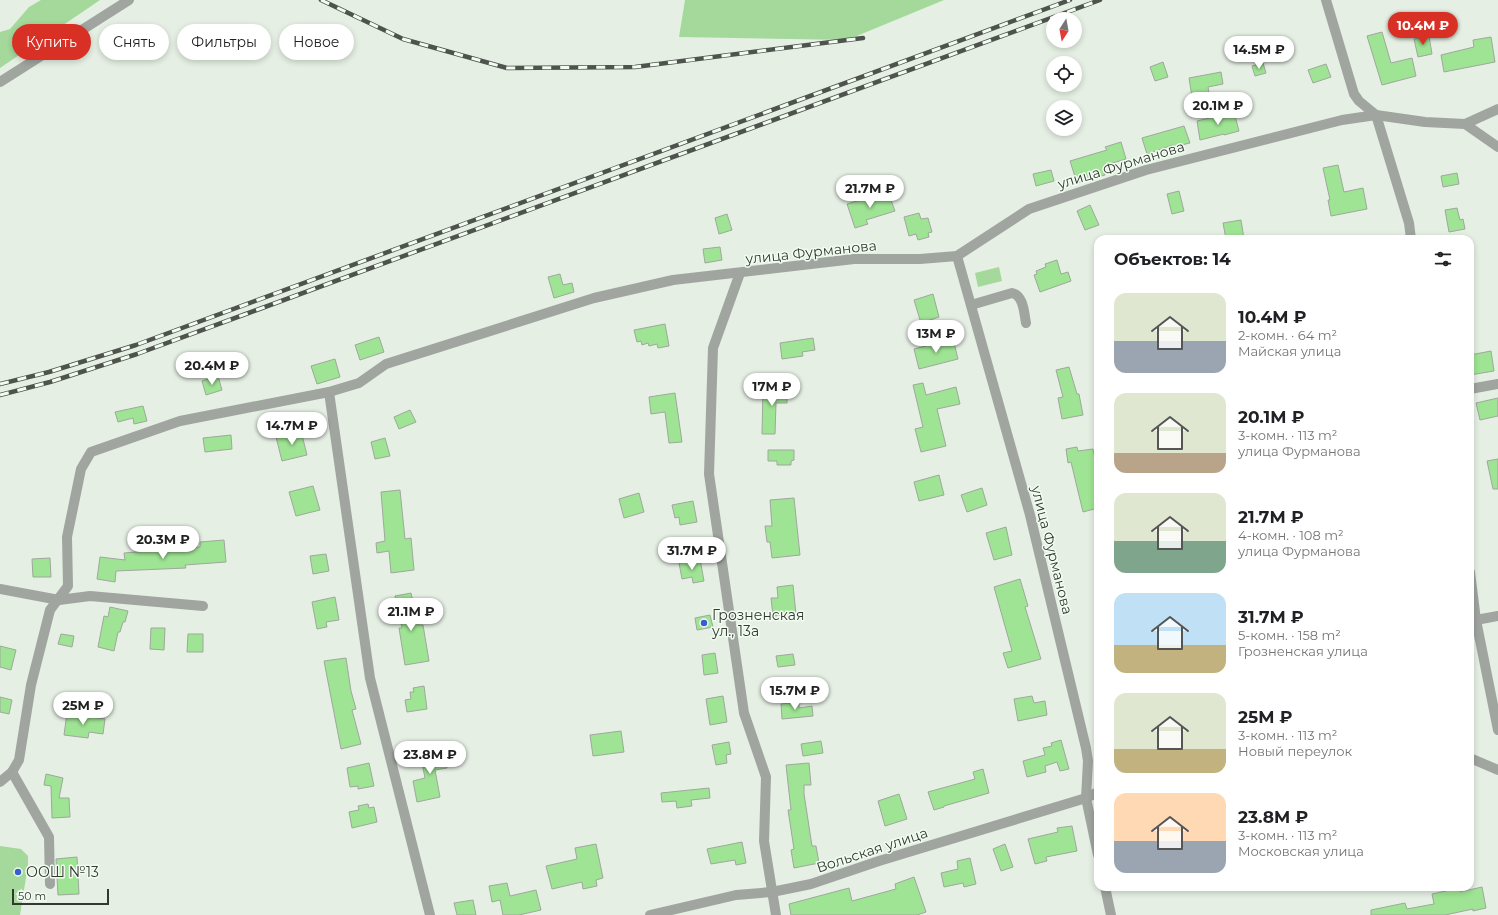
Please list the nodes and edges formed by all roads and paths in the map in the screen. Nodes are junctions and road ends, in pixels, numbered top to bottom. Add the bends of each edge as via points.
1 (129, 0) edge
2 (1326, 0) edge
3 (0, 82) edge
4 (1498, 109) edge
5 (1376, 115) junction
6 (1465, 124) junction
7 (1498, 147) edge
8 (1411, 235) edge
9 (957, 256) junction
10 (740, 273) junction
11 (971, 305) junction
12 (1026, 324) dead end
13 (1498, 384) edge
14 (1474, 389) edge
15 (329, 392) junction
16 (0, 590) edge
17 (59, 600) junction
18 (1474, 604) edge
19 (203, 606) dead end
20 (1498, 616) edge
21 (1476, 620) junction
22 (1498, 730) edge
23 (1474, 760) edge
24 (1498, 770) edge
25 (12, 772) junction
26 (0, 782) edge
27 (1094, 794) edge
28 (1086, 798) junction
29 (1094, 836) edge
30 (50, 884) dead end
31 (1106, 891) edge
32 (772, 892) junction
33 (430, 915) edge
34 (650, 915) edge
35 (776, 915) edge
36 (1111, 915) edge

1 - 3 street
2 - 5 street via 1354,94
4 - 6 street
5 - 6 street via 1425,122
5 - 8 street
5 - 9 street, улица Фурманова via 1342,120 1139,172 1029,209
6 - 7 street
9 - 10 street, улица Фурманова via 854,259
9 - 11 street, улица Фурманова
10 - 15 street, улица Фурманова via 673,280 594,298 386,364 359,383
10 - 32 street via 713,348 709,474 744,713 766,777 764,841
11 - 12 street via 1012,293 1017,294 1021,298
11 - 28 street, улица Фурманова via 1030,515 1086,748
13 - 14 street
15 - 17 street, улица Фурманова via 180,421 91,452 81,469 67,537 68,586
15 - 33 street via 370,678
16 - 17 street
17 - 19 street via 90,596
17 - 25 street, улица Фурманова via 50,610 31,685 19,760
18 - 21 street
20 - 21 street
21 - 22 street
23 - 24 street
25 - 26 street
25 - 30 street via 49,837
27 - 28 street, Вольская улица
28 - 29 street, улица Фурманова
28 - 32 street, Вольская улица via 811,884
31 - 36 street
32 - 34 street, Вольская улица via 736,895
32 - 35 street

